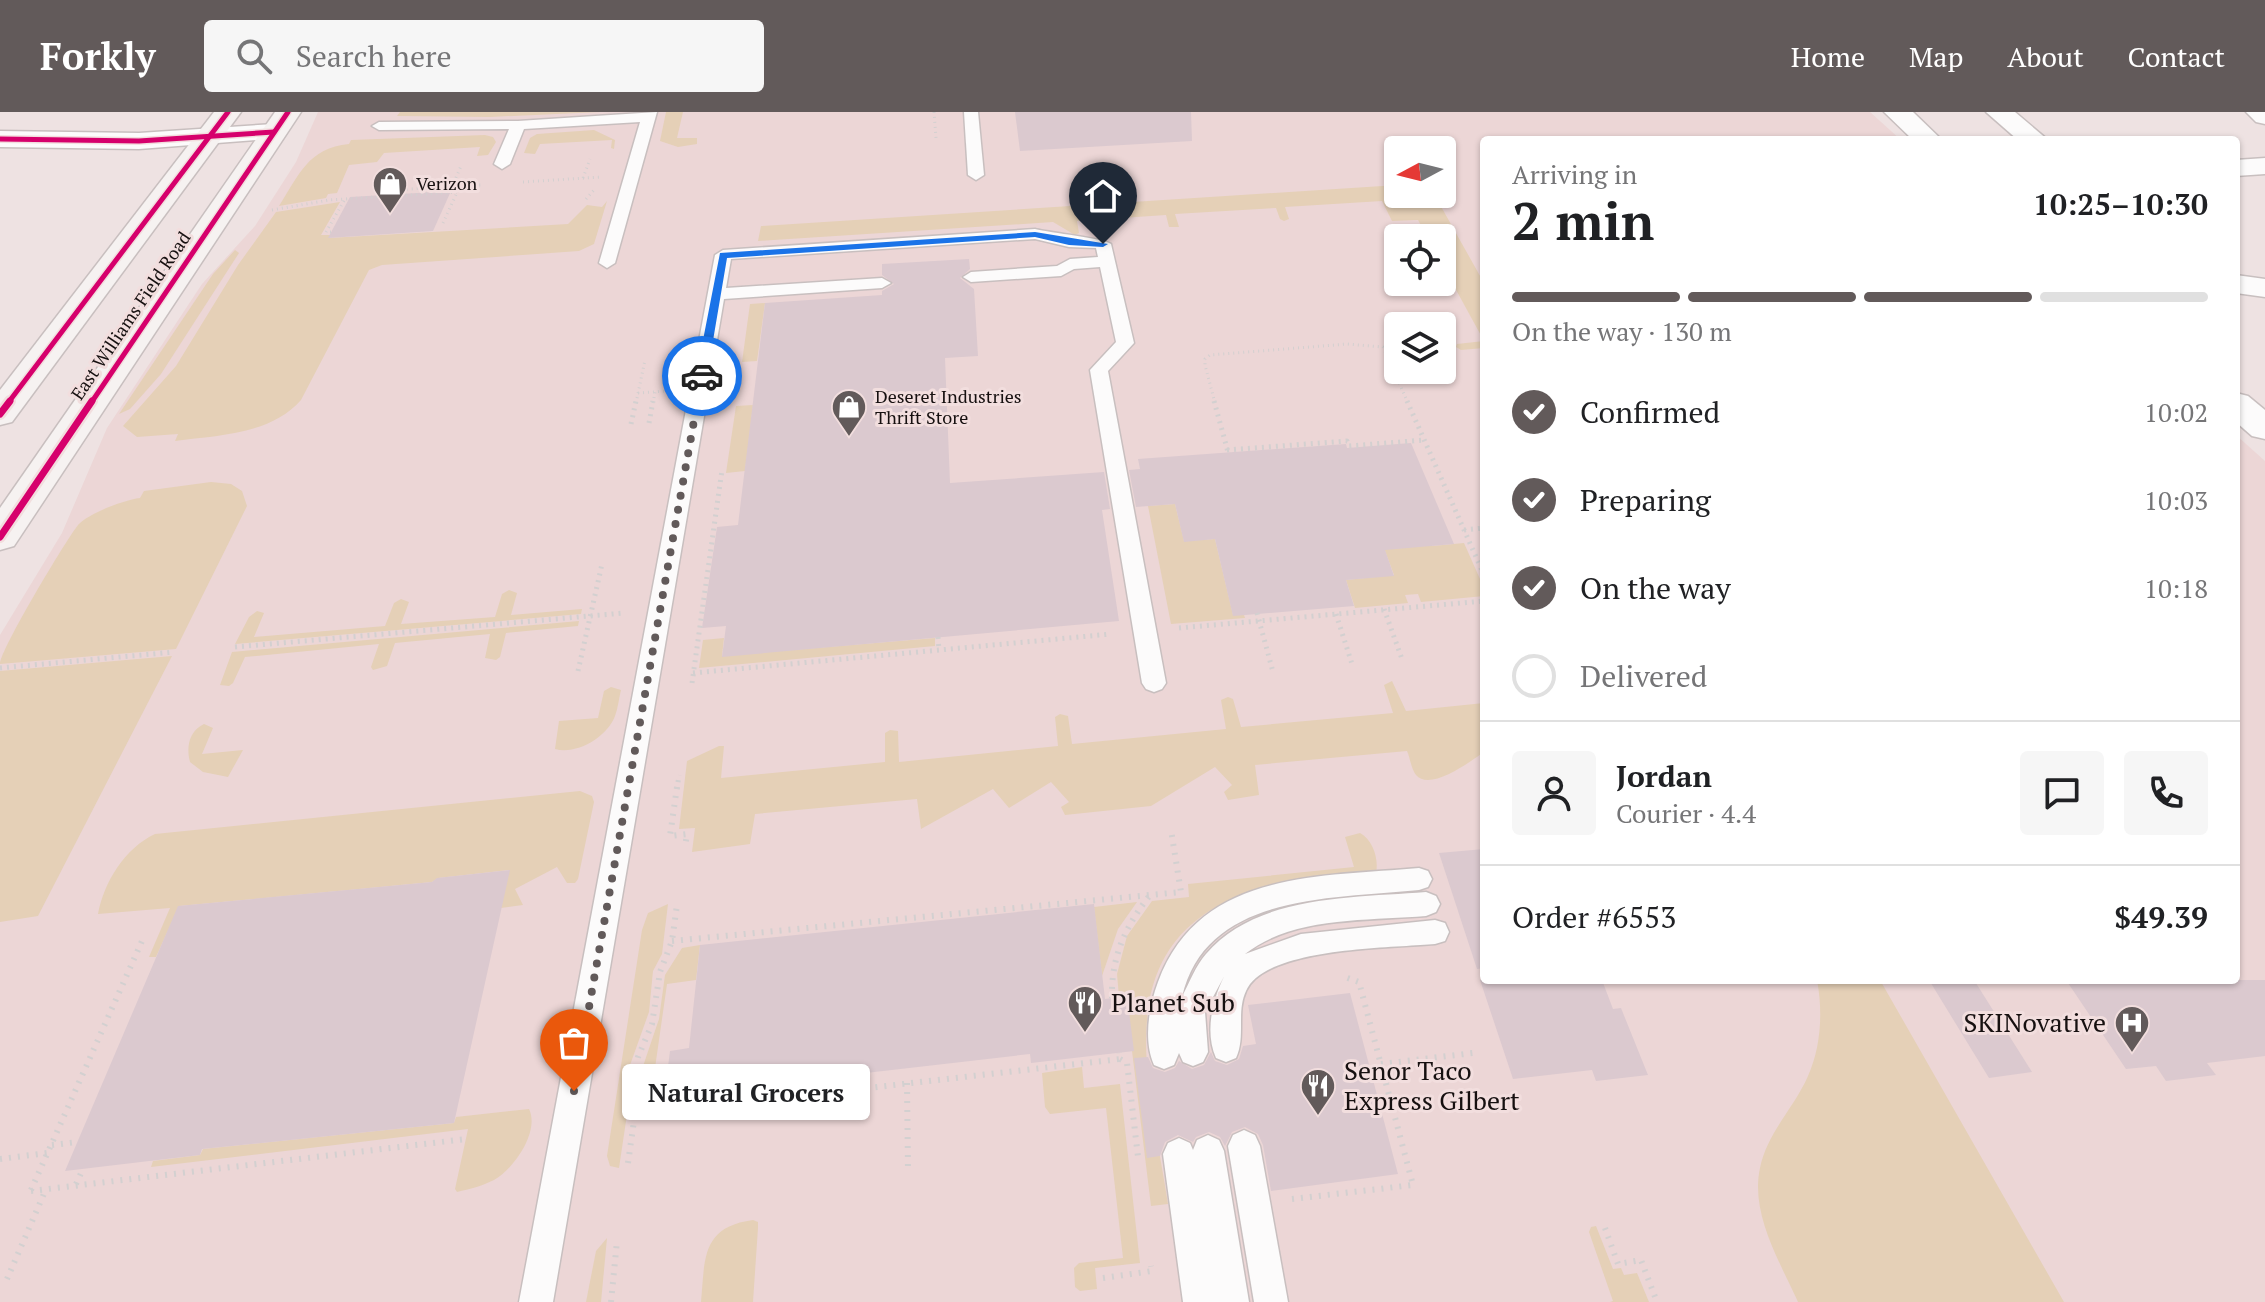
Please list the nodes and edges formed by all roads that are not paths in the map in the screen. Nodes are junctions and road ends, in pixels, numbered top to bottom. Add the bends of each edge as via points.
1 (228, 112) edge
2 (971, 112) edge
3 (1897, 112) edge
4 (1999, 112) edge
5 (2259, 112) edge
6 (649, 115) edge
7 (2265, 116) edge
8 (281, 122) edge
9 (518, 125) junction
10 (379, 126) dead end
11 (209, 136) junction
12 (1924, 136) edge
13 (2030, 136) edge
14 (0, 139) edge
15 (502, 164) dead end
16 (2265, 166) edge
17 (2240, 168) edge
18 (976, 175) dead end
19 (1107, 262) junction
20 (607, 263) dead end
21 (970, 271) dead end
22 (882, 277) dead end
23 (2240, 285) edge
24 (717, 288) junction
25 (2265, 288) edge
26 (2240, 407) edge
27 (0, 414) edge
28 (2265, 428) edge
29 (45, 472) junction
30 (0, 478) edge
31 (0, 537) edge
32 (1154, 683) dead end
33 (1435, 932) dead end
34 (1226, 1048) dead end
35 (1193, 1052) dead end
36 (1164, 1055) dead end
37 (1244, 1146) dead end
38 (536, 1302) edge
39 (1200, 1302) edge
40 (1232, 1302) edge
41 (1271, 1302) edge

1 - 11 main road, East Williams Field Road
2 - 18 lane
3 - 12 street
4 - 13 street
5 - 7 street
6 - 9 lane
6 - 20 lane
8 - 11 street
8 - 29 main road, East Williams Field Road
9 - 10 lane
9 - 15 lane
11 - 14 street
11 - 27 main road, East Williams Field Road
16 - 17 street
19 - 21 lane via 1070,264 1061,271
19 - 24 lane via 1103,244 1035,234 723,255
19 - 32 lane via 1125,343 1099,370
22 - 24 lane
23 - 25 street
24 - 38 lane
26 - 28 street
29 - 30 main road
29 - 31 main road, East Williams Field Road
33 - 34 lane via 1305,945 1266,955 1240,975 1225,1008
35 - 36 lane via 1190,1015 1205,976 1230,947 1270,924 1422,892 1278,896 1233,911 1190,945 1168,987 1161,1026
37 - 41 lane
39 - 40 lane via 1193,1152

